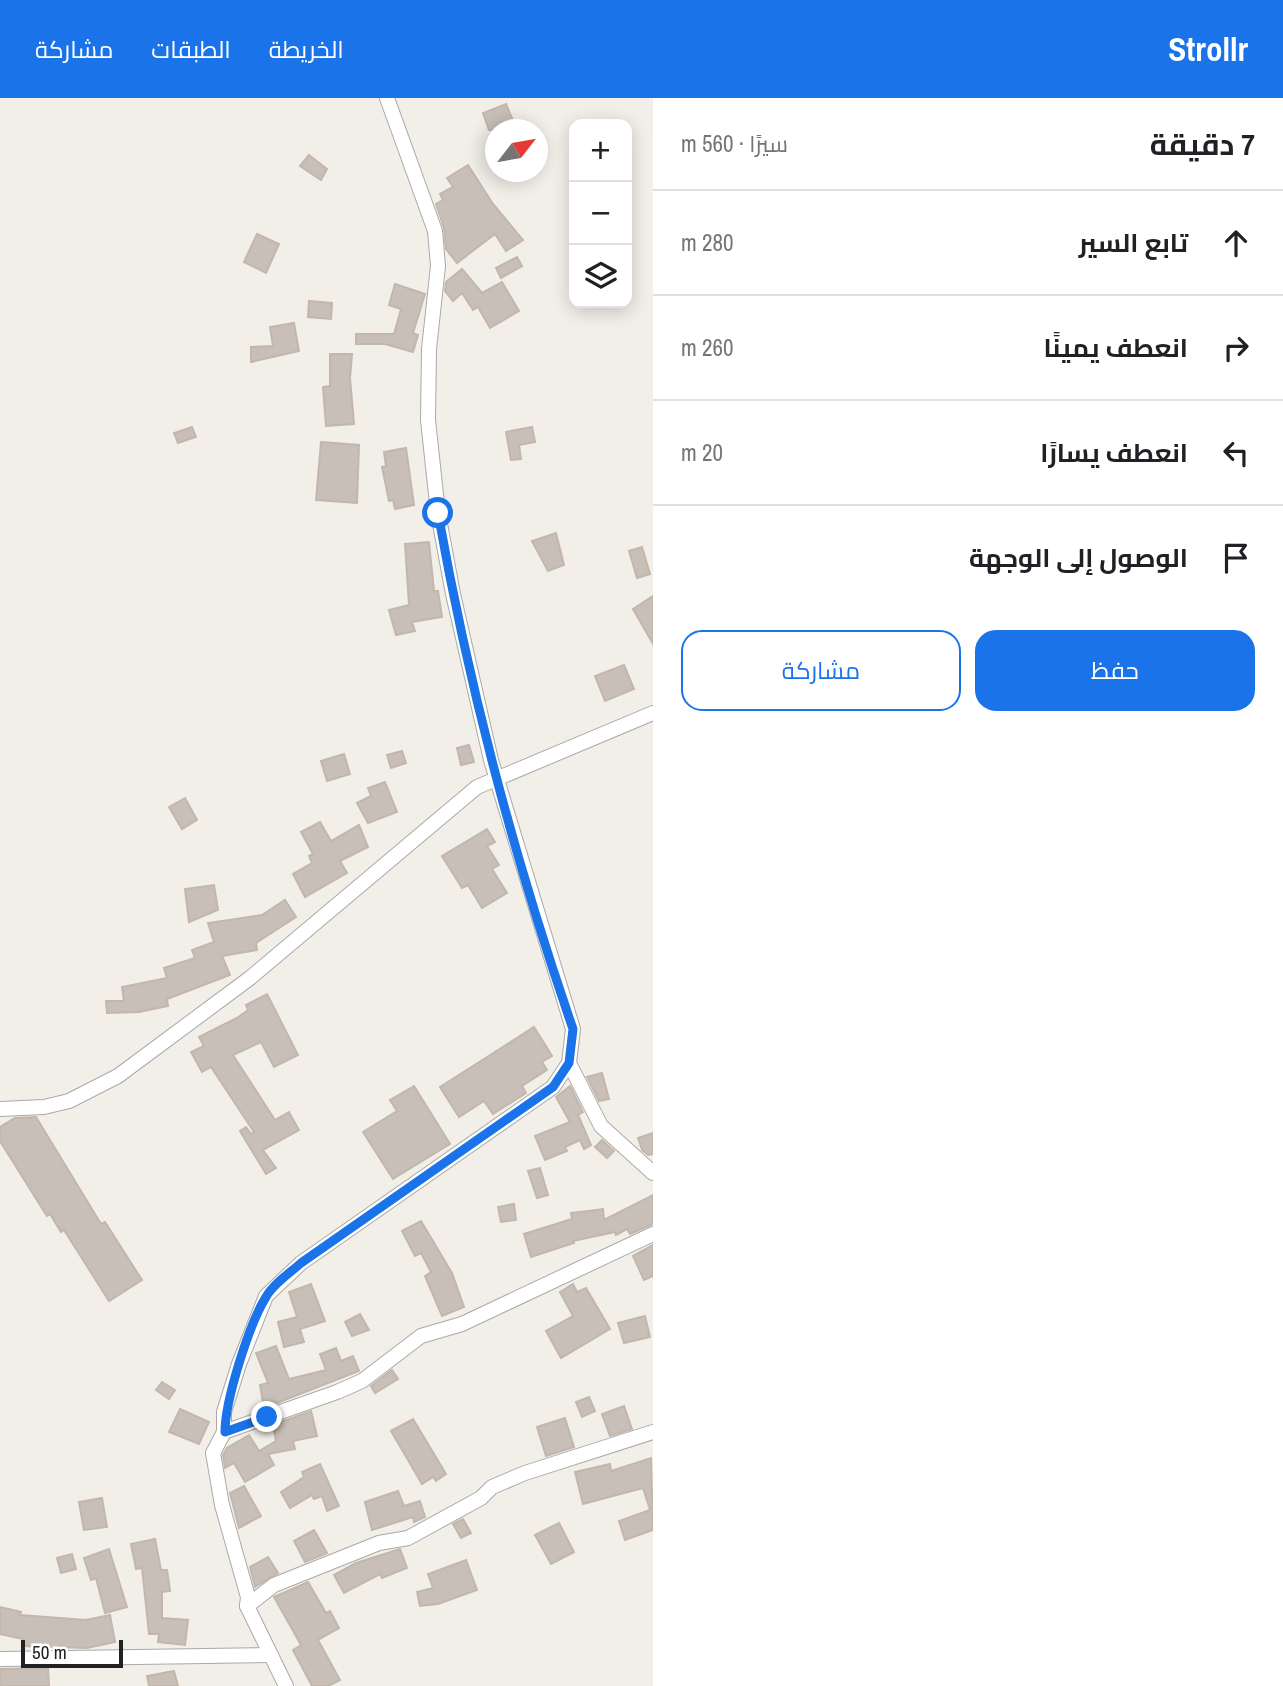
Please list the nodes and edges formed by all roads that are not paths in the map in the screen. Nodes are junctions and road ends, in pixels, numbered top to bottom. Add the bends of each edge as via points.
1 (387, 98) edge
2 (653, 713) edge
3 (496, 777) junction
4 (569, 1063) junction
5 (0, 1109) edge
6 (653, 1173) edge
7 (653, 1234) edge
8 (225, 1432) junction
9 (653, 1432) edge
10 (247, 1605) junction
11 (271, 1655) junction
12 (0, 1658) edge
13 (286, 1686) edge

1 - 3 street via 435,231 438,266 429,349 428,421 438,513
2 - 3 street
3 - 4 street via 573,1029
3 - 5 street via 458,801 250,978 118,1076 69,1101
4 - 6 street via 601,1126
4 - 8 street via 553,1087 301,1263 266,1296 232,1388
7 - 8 street via 462,1324 421,1336 362,1381
8 - 10 street via 213,1452
9 - 10 street via 492,1487 481,1498 408,1538 379,1543 274,1585
10 - 11 street
11 - 12 street
11 - 13 street

